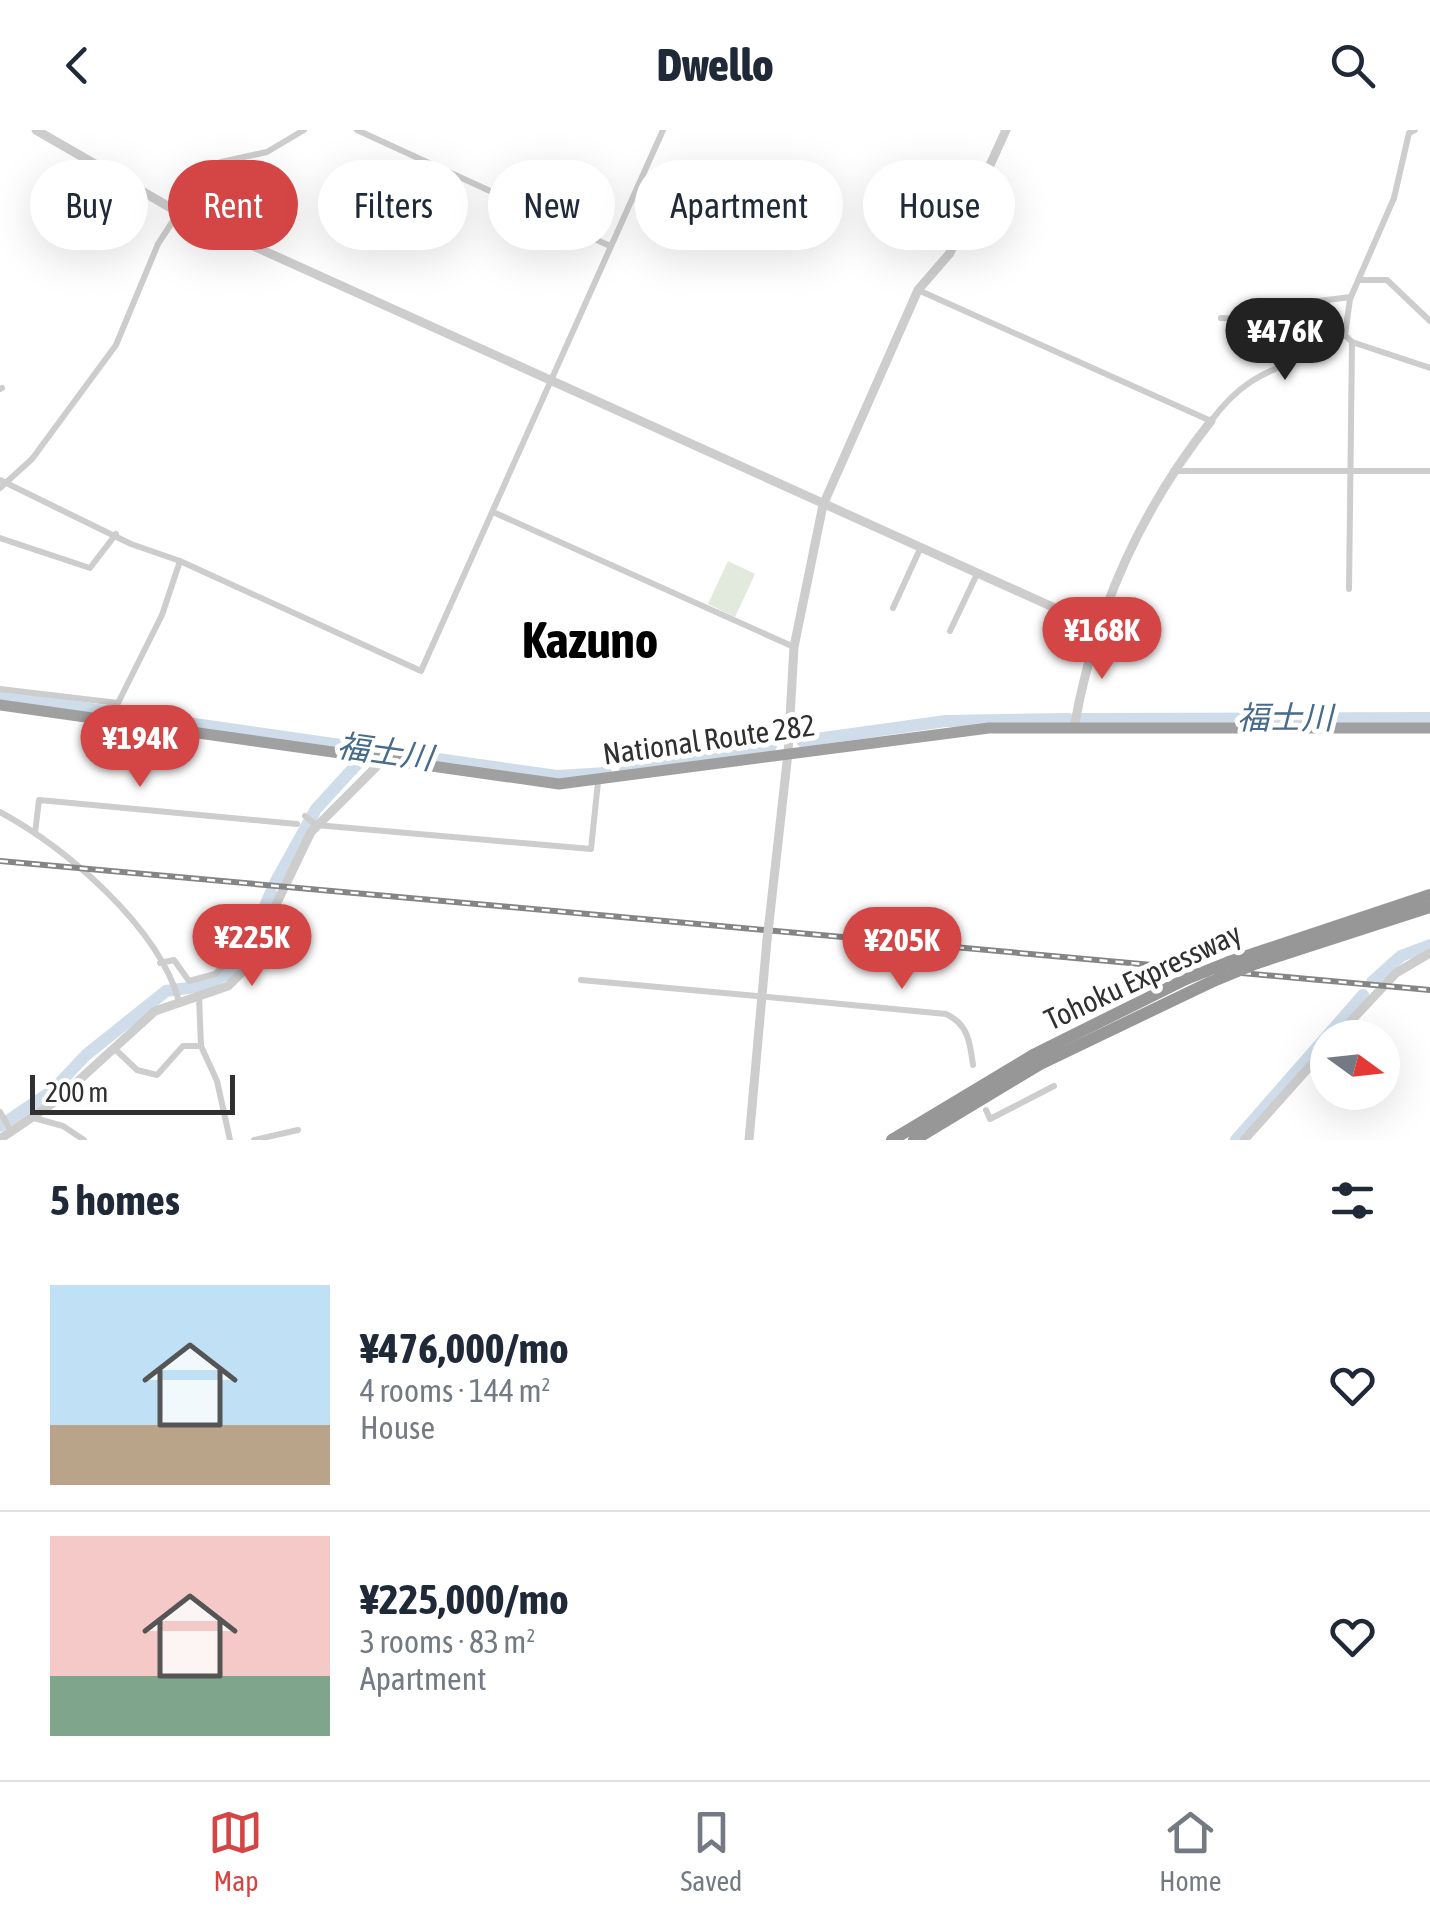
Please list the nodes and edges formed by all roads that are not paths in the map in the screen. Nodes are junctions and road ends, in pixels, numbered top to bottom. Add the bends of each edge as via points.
1 (36, 130) edge
2 (304, 130) edge
3 (357, 130) edge
4 (663, 130) edge
5 (1006, 130) edge
6 (1409, 131) edge
7 (238, 160) edge
8 (488, 190) edge
9 (168, 206) edge
10 (168, 229) edge
11 (615, 235) edge
12 (261, 250) edge
13 (608, 250) edge
14 (1358, 280) junction
15 (918, 290) junction
16 (1351, 297) junction
17 (1220, 318) dead end
18 (1430, 321) edge
19 (1345, 336) junction
20 (1352, 342) junction
21 (1430, 368) edge
22 (549, 381) junction
23 (1211, 421) junction
24 (1172, 471) junction
25 (1430, 471) edge
26 (1352, 472) junction
27 (4, 481) edge
28 (0, 488) edge
29 (823, 506) junction
30 (493, 512) junction
31 (116, 534) junction
32 (0, 538) edge
33 (920, 549) junction
34 (180, 561) junction
35 (977, 574) junction
36 (1349, 590) dead end
37 (893, 608) dead end
38 (1097, 627) junction
39 (950, 631) dead end
40 (794, 647) junction
41 (0, 689) edge
42 (26, 693) junction
43 (0, 705) edge
44 (25, 708) junction
45 (1074, 728) junction
46 (1430, 728) edge
47 (788, 753) junction
48 (380, 759) junction
49 (598, 782) junction
50 (0, 812) edge
51 (305, 816) dead end
52 (297, 824) dead end
53 (315, 824) junction
54 (35, 832) junction
55 (1430, 895) edge
56 (1430, 906) edge
57 (1430, 952) edge
58 (160, 962) junction
59 (244, 970) junction
60 (581, 980) dead end
61 (756, 996) dead end
62 (199, 997) junction
63 (768, 997) dead end
64 (178, 1001) junction
65 (1352, 1020) edge
66 (201, 1046) junction
67 (113, 1047) junction
68 (973, 1065) dead end
69 (1310, 1066) edge
70 (1054, 1086) dead end
71 (986, 1110) dead end
72 (2, 1116) edge
73 (34, 1118) junction
74 (298, 1130) dead end
75 (11, 1131) junction
76 (0, 1139) edge
77 (227, 1139) edge
78 (84, 1140) edge
79 (254, 1140) edge
80 (749, 1140) edge
81 (892, 1140) edge
82 (914, 1140) edge
83 (1244, 1140) edge

1 - 9 street
2 - 7 street
3 - 8 street
4 - 11 street
5 - 15 street via 950,253
6 - 14 street via 1394,198
10 - 27 street via 116,345 32,459
12 - 22 street
13 - 22 street
14 - 16 street
14 - 18 street via 1387,280
15 - 23 street
15 - 29 street
16 - 17 street
16 - 19 street
19 - 20 street
19 - 23 street via 1247,381
20 - 21 street
20 - 26 street
22 - 29 street
22 - 30 street
23 - 24 street
24 - 26 street
24 - 38 street
25 - 26 street
26 - 36 street
27 - 28 street
27 - 31 street
29 - 33 street
29 - 40 street
30 - 34 street via 421,671
30 - 40 street
31 - 32 street via 90,568
31 - 34 street
33 - 35 street
33 - 37 street
34 - 42 street via 118,703
35 - 38 street
35 - 39 street
38 - 45 street
40 - 47 street
41 - 42 street
42 - 44 street
43 - 44 highway, National Route 282
44 - 48 highway, National Route 282
45 - 46 highway, National Route 282
45 - 47 highway, National Route 282 via 937,732
47 - 49 highway, National Route 282
47 - 80 street, bridge
48 - 49 highway, National Route 282 via 536,782
48 - 53 street
49 - 53 street via 591,848
50 - 54 street
51 - 53 street
52 - 54 street via 40,800
53 - 59 street
54 - 58 street via 116,904
55 - 81 highway, Tohoku Expressway, bridge via 1186,980 1035,1054
56 - 82 highway, Tohoku Expressway, bridge via 1211,982 1073,1046
57 - 65 street via 1396,972
58 - 59 street via 174,960 189,981 215,974 230,960
58 - 64 street
59 - 62 street via 228,986
60 - 61 street
62 - 64 street
62 - 66 street
63 - 68 street via 946,1014 960,1020
64 - 67 street
66 - 67 street via 183,1046 157,1075 137,1070
66 - 77 street via 217,1081
67 - 73 street
69 - 83 street
70 - 71 street via 990,1118
72 - 75 street
73 - 75 street
73 - 78 street
74 - 79 street
75 - 76 street

